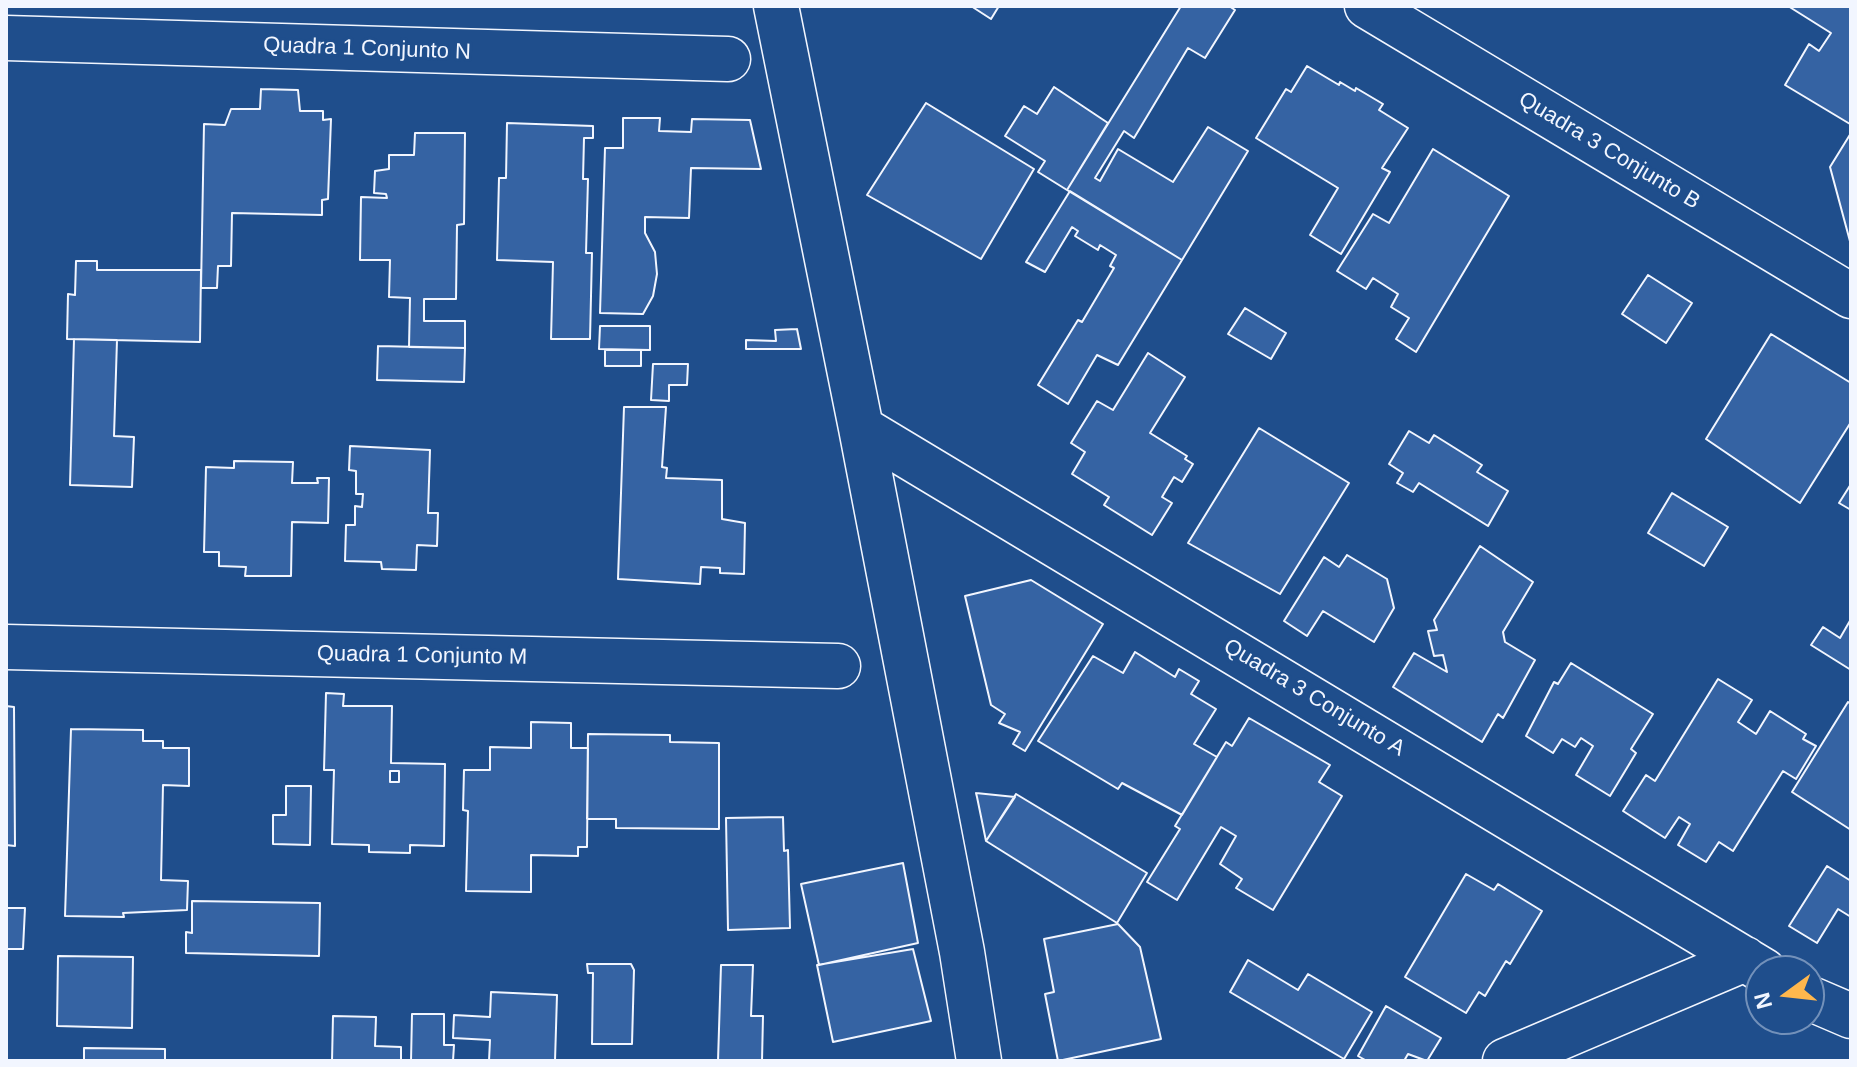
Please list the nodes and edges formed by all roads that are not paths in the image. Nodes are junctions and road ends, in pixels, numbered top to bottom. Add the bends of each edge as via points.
1 (776, 6) edge
2 (1367, 6) edge
3 (6, 38) edge
4 (728, 59) dead end
5 (1851, 296) edge
6 (861, 428) junction
7 (6, 647) edge
8 (838, 666) dead end
9 (1745, 960) edge
10 (1745, 968) edge
11 (1825, 1005) edge
12 (1851, 1016) edge
13 (979, 1061) edge
14 (1505, 1061) edge

1 - 6 street
2 - 5 street, Quadra 3 Conjunto B
3 - 4 street, Quadra 1 Conjunto N
6 - 9 street, Quadra 3 Conjunto A
6 - 13 street
7 - 8 street, Quadra 1 Conjunto M
10 - 14 street
11 - 12 street

